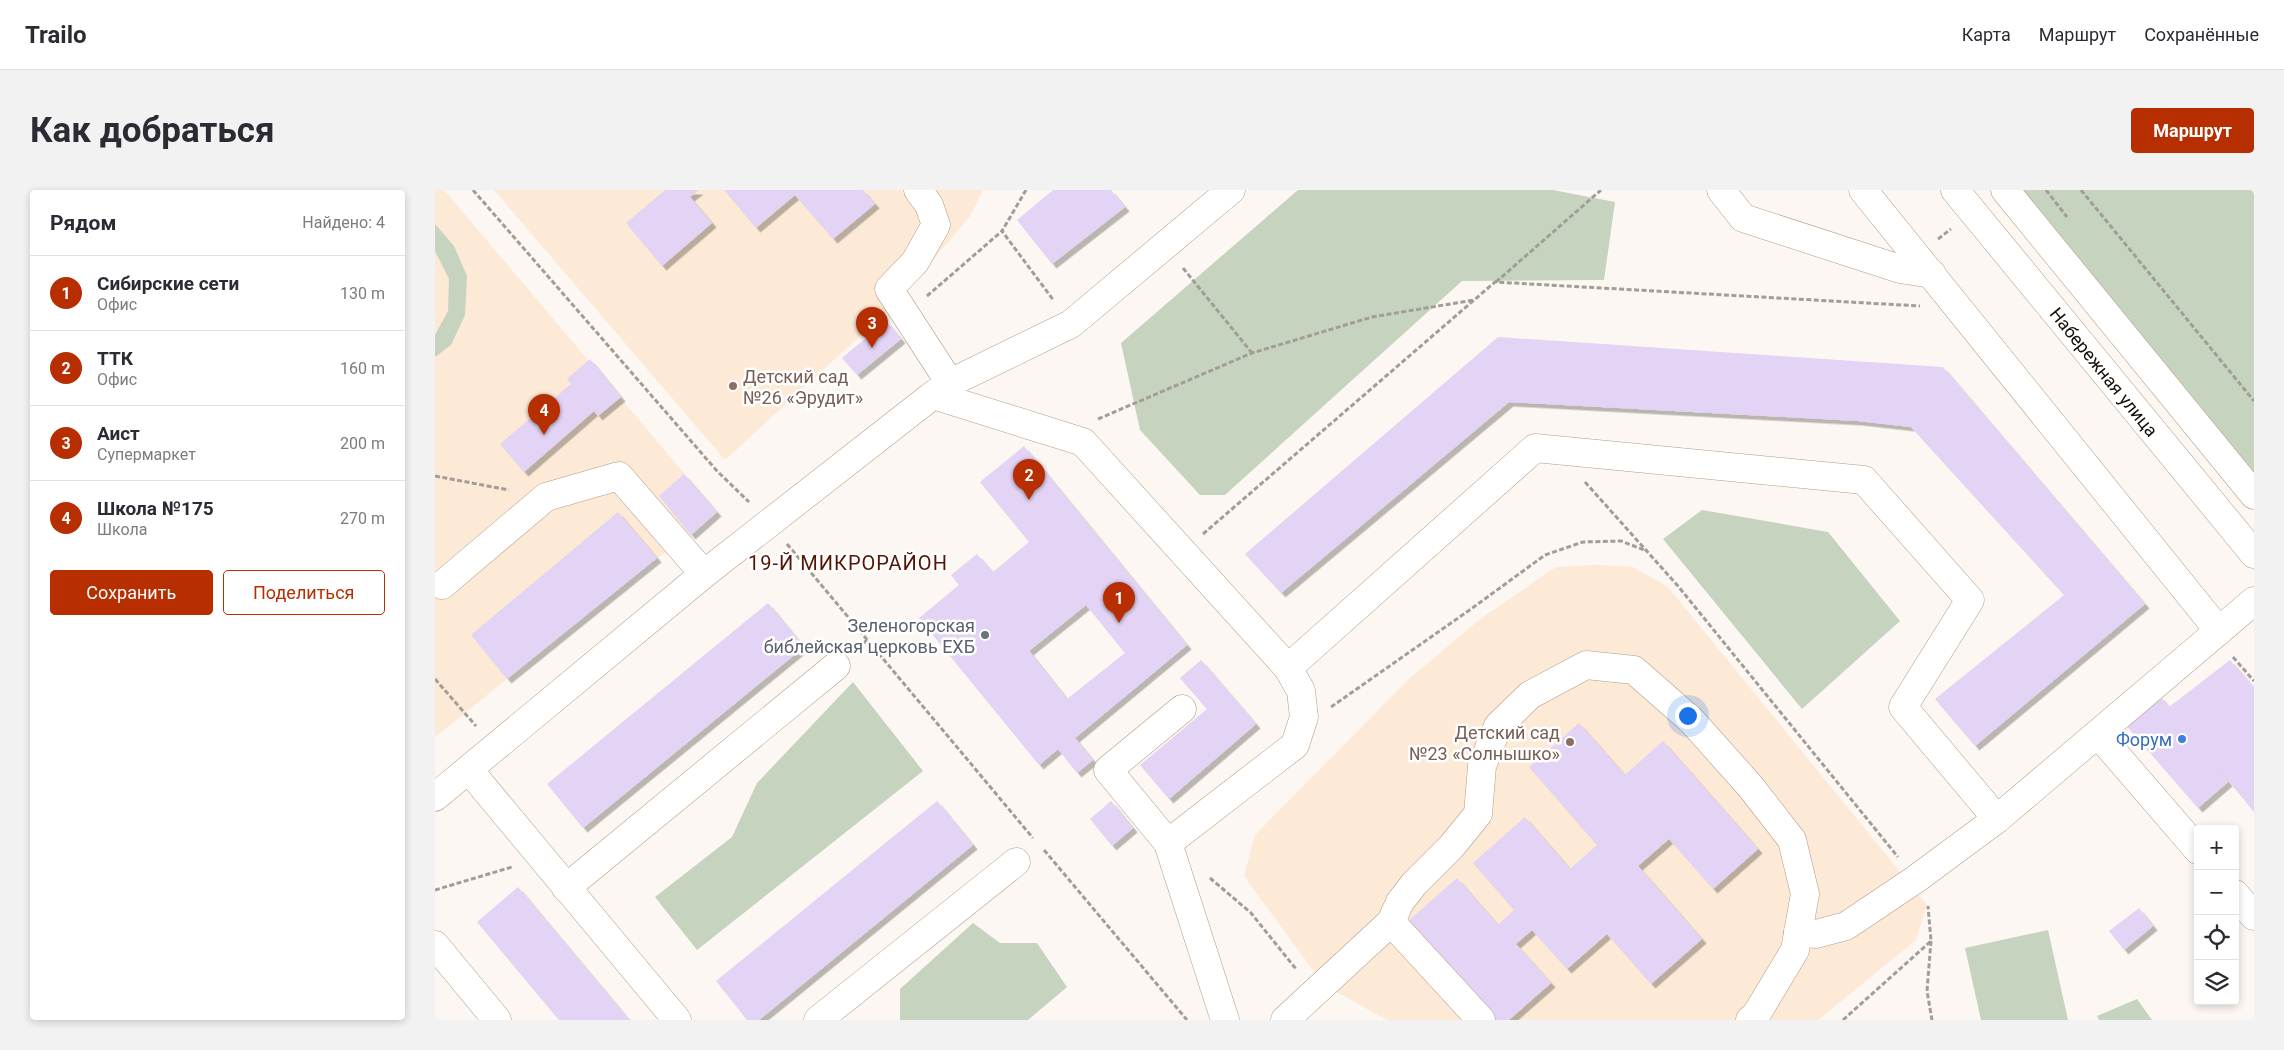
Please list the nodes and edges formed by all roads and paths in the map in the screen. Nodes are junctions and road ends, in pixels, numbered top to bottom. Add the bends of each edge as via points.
1 (473, 190) edge
2 (918, 190) edge
3 (1026, 190) edge
4 (1231, 190) edge
5 (1601, 190) edge
6 (1721, 190) edge
7 (1863, 190) edge
8 (1955, 190) edge
9 (2005, 190) edge
10 (2081, 190) edge
11 (1002, 231) junction
12 (1164, 245) junction
13 (1932, 274) junction
14 (1495, 282) junction
15 (1475, 300) junction
16 (1921, 306) dead end
17 (907, 314) junction
18 (1071, 324) junction
19 (1252, 352) junction
20 (942, 389) junction
21 (2254, 401) edge
22 (1073, 439) junction
23 (1556, 450) junction
24 (435, 476) edge
25 (2254, 495) edge
26 (546, 497) junction
27 (770, 523) junction
28 (1181, 552) junction
29 (1648, 552) junction
30 (2254, 554) edge
31 (704, 574) junction
32 (442, 586) dead end
33 (2254, 601) edge
34 (2219, 631) junction
35 (836, 666) dead end
36 (1288, 668) junction
37 (435, 679) edge
38 (1182, 708) dead end
39 (1305, 717) junction
40 (2097, 734) junction
41 (495, 747) junction
42 (469, 770) junction
43 (435, 797) edge
44 (1997, 819) junction
45 (1169, 843) junction
46 (2194, 845) edge
47 (542, 858) junction
48 (1016, 862) dead end
49 (1206, 875) dead end
50 (1915, 878) junction
51 (567, 888) junction
52 (435, 890) edge
53 (2239, 899) edge
54 (2254, 916) edge
55 (1391, 922) junction
56 (1798, 932) junction
57 (1931, 941) junction
58 (435, 945) edge
59 (1315, 993) junction
60 (497, 1020) edge
61 (677, 1020) edge
62 (818, 1020) edge
63 (1187, 1020) edge
64 (1225, 1020) edge
65 (1285, 1020) edge
66 (1481, 1020) edge
67 (1750, 1020) edge
68 (1843, 1020) edge
69 (1932, 1020) edge

1 - 27 path via 717,471
2 - 17 main road via 929,205 936,225 915,262 889,289
3 - 11 path
4 - 12 main road
5 - 14 path
6 - 13 main road via 1743,218 1901,269
7 - 13 main road
8 - 30 main road, Набережная улица
9 - 25 main road
10 - 21 path
11 - 17 path
11 - 18 path
12 - 18 main road
12 - 19 path
13 - 34 main road
14 - 15 path
14 - 16 path
15 - 19 path via 1372,317
15 - 28 path
17 - 20 main road
18 - 20 main road
19 - 22 path via 1108,414
20 - 22 main road
20 - 27 main road
22 - 28 main road
23 - 29 path
23 - 36 main road via 1535,448
23 - 44 main road via 1864,480 1970,600 1903,707
24 - 26 path
26 - 31 main road via 619,476
26 - 32 main road
27 - 31 main road
27 - 63 path
28 - 36 main road
29 - 39 path via 1621,541 1583,542 1545,555 1331,706
29 - 50 path
31 - 41 main road
33 - 34 main road
34 - 40 main road
35 - 51 main road
36 - 39 main road via 1301,691
37 - 41 path
38 - 45 main road via 1108,770
39 - 45 main road via 1295,745
40 - 44 main road
40 - 46 main road
41 - 42 main road
42 - 43 main road
42 - 47 main road
44 - 50 main road
45 - 64 main road
47 - 51 main road
47 - 52 path
48 - 62 main road
49 - 59 path via 1251,913
50 - 56 main road via 1846,926 1816,934
50 - 57 path via 1927,892
51 - 61 main road
53 - 54 main road
55 - 56 main road via 1400,902 1414,884 1478,814 1482,766 1498,726 1530,695 1586,665 1634,670 1692,721 1750,786 1792,840 1805,894
55 - 59 main road
55 - 66 main road
56 - 67 main road via 1795,950
57 - 68 path
57 - 69 path via 1927,991
58 - 60 main road
59 - 65 main road

